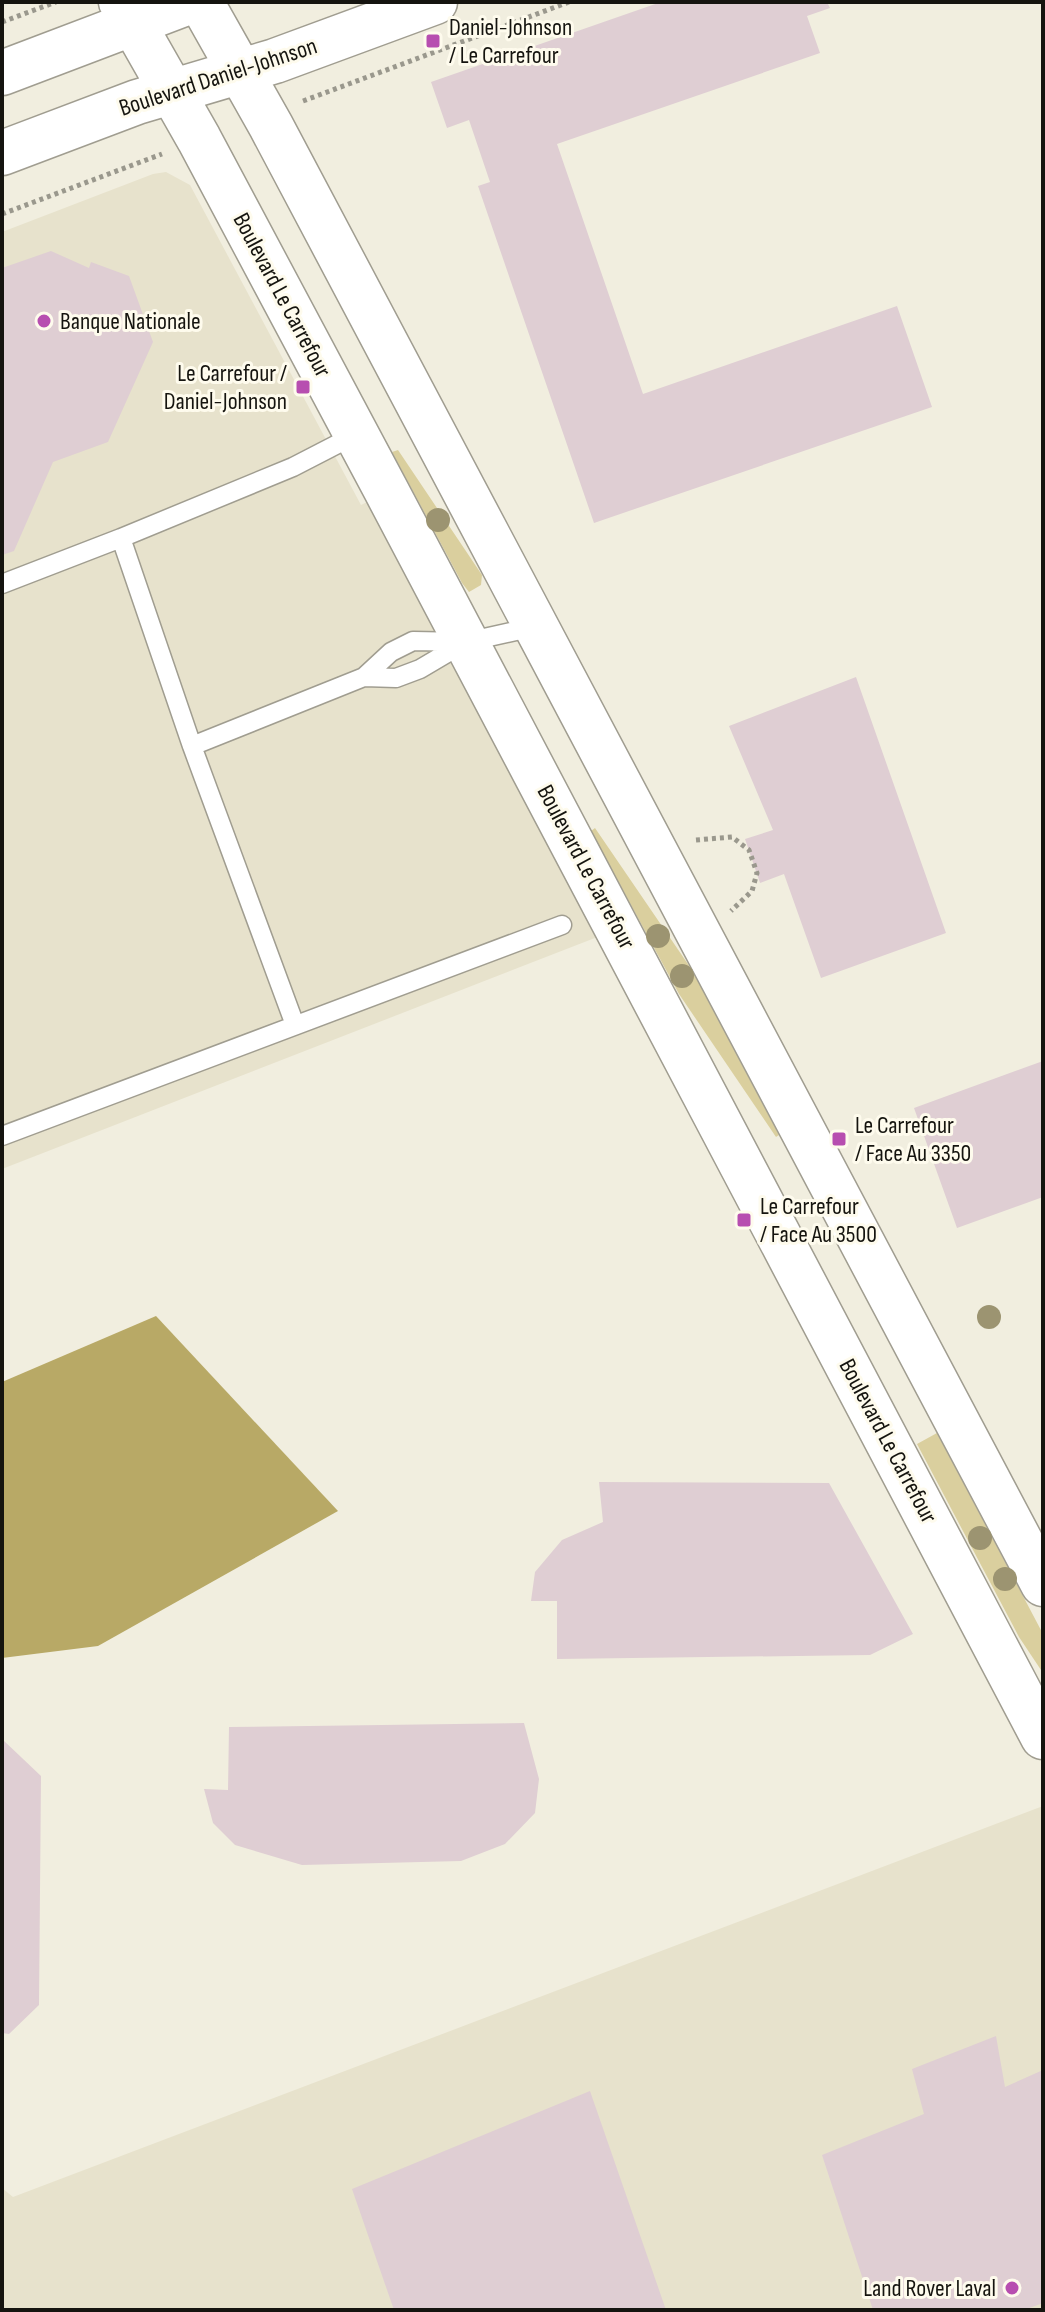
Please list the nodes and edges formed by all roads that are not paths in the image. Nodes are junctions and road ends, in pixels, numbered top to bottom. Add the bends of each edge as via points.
1 (189, 2) edge
2 (201, 2) edge
3 (435, 2) edge
4 (127, 13) edge
5 (241, 71) junction
6 (2, 73) edge
7 (172, 91) junction
8 (2, 153) edge
9 (357, 434) junction
10 (121, 538) junction
11 (2, 584) edge
12 (534, 627) junction
13 (466, 642) junction
14 (364, 677) junction
15 (192, 746) junction
16 (562, 925) dead end
17 (295, 1025) junction
18 (2, 1136) edge
19 (1043, 1584) edge
20 (1043, 1737) edge

1 - 4 street
2 - 5 street
3 - 5 street, Boulevard Daniel-Johnson
4 - 6 street
4 - 7 street, Boulevard Le Carrefour
5 - 7 street, Boulevard Daniel-Johnson
5 - 12 street
7 - 8 street, Boulevard Daniel-Johnson
7 - 9 street, Boulevard Le Carrefour
9 - 10 lane via 293,467
9 - 13 street, Boulevard Le Carrefour
10 - 11 lane
10 - 15 lane
12 - 13 lane
12 - 19 street
13 - 14 lane via 396,678
13 - 14 lane via 413,641 391,652
13 - 20 street, Boulevard Le Carrefour
14 - 15 lane
15 - 17 lane
16 - 17 lane
17 - 18 lane

